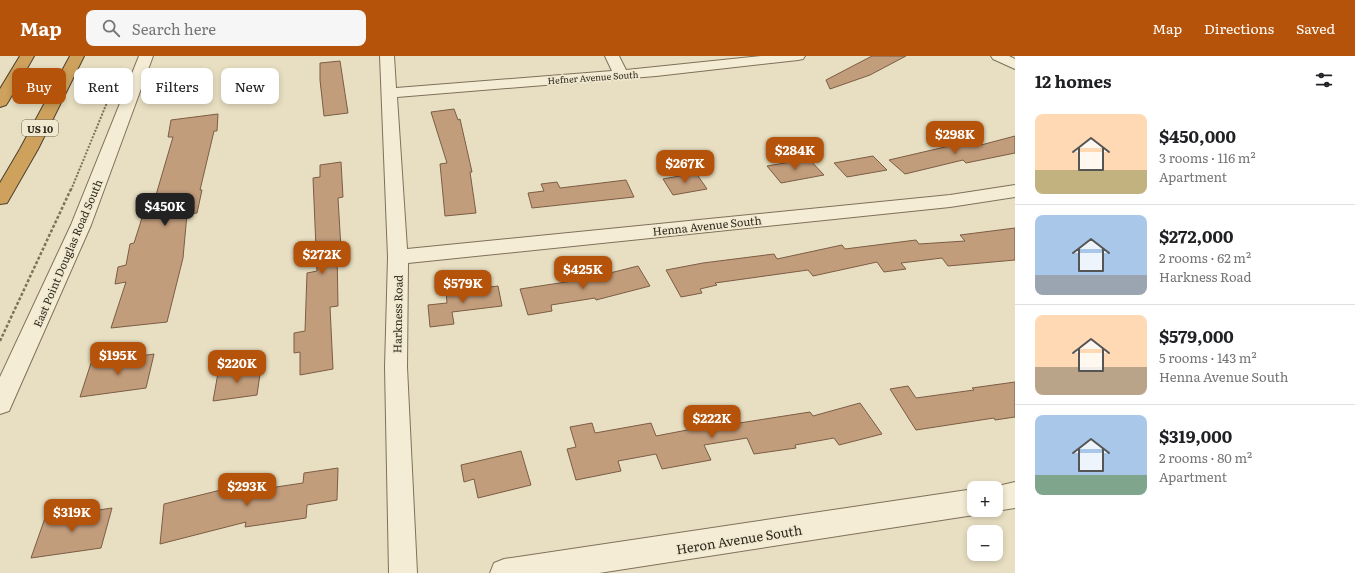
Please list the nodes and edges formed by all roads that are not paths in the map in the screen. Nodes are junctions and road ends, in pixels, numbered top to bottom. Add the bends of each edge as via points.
1 (27, 56) edge
2 (77, 56) edge
3 (146, 56) edge
4 (387, 56) edge
5 (612, 56) edge
6 (798, 56) edge
7 (998, 56) edge
8 (1015, 65) edge
9 (621, 75) junction
10 (388, 93) junction
11 (0, 102) edge
12 (1015, 191) edge
13 (0, 198) edge
14 (398, 256) junction
15 (0, 402) edge
16 (1015, 495) edge
17 (1003, 497) edge
18 (967, 503) edge
19 (403, 573) edge
20 (504, 573) edge

1 - 11 highway
2 - 13 highway, US 10 via 30,149
3 - 15 street, East Point Douglas Road South via 81,225
4 - 10 street, Harkness Road
5 - 9 street
6 - 9 street, Hefner Avenue South
7 - 8 street
9 - 10 street, Hefner Avenue South
10 - 14 street, Harkness Road
12 - 14 street, Henna Avenue South via 950,201
14 - 19 street, Harkness Road via 396,367
16 - 17 street
18 - 20 street, Heron Avenue South via 723,542

